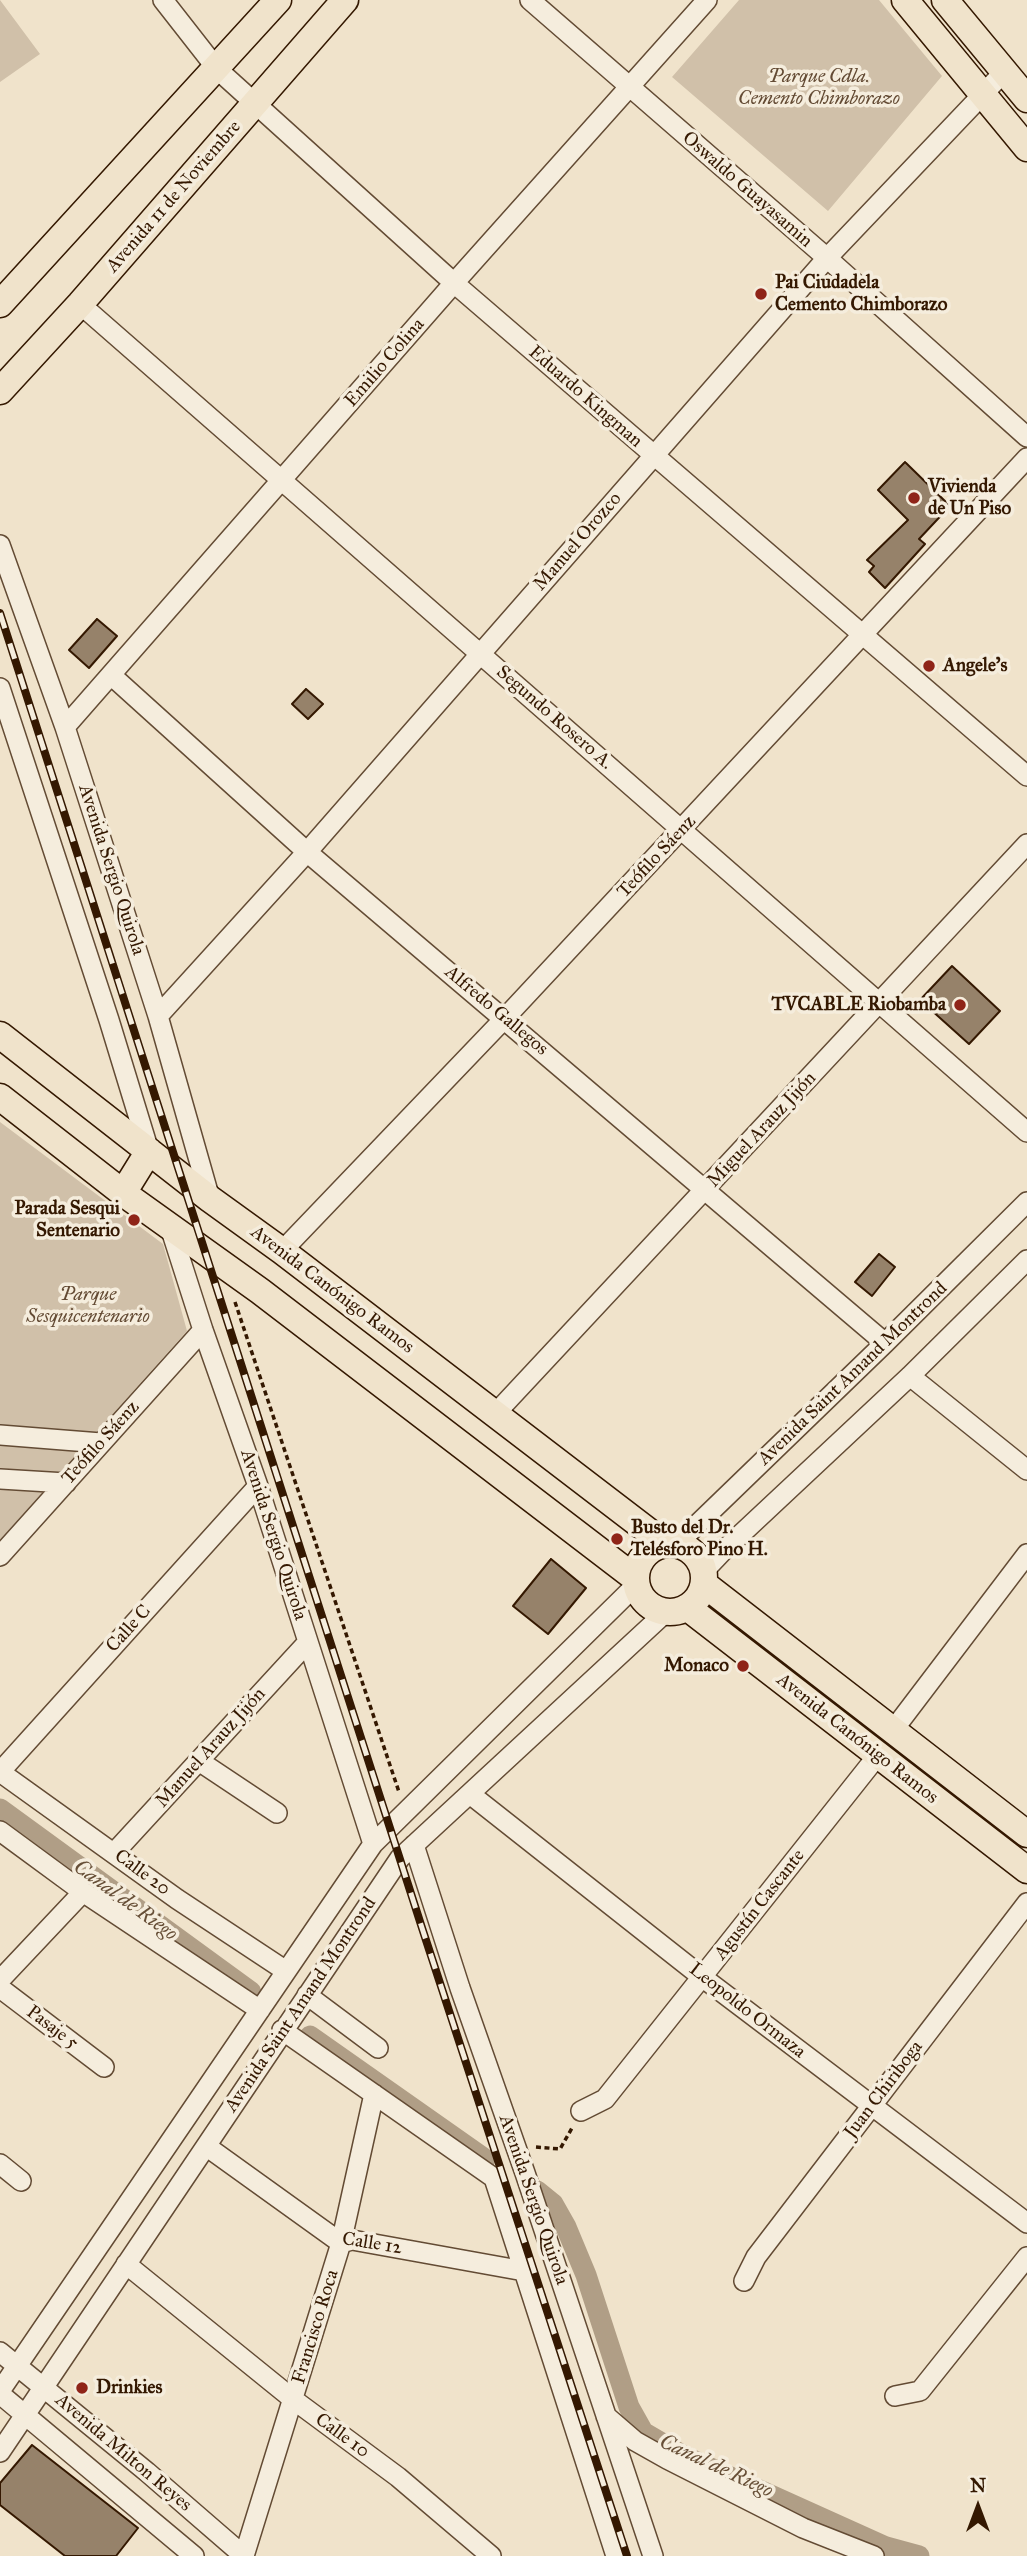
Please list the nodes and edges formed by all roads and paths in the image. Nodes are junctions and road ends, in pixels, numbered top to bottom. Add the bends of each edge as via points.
1 (163, 0) edge
2 (278, 0) edge
3 (345, 0) edge
4 (530, 0) edge
5 (706, 0) edge
6 (905, 0) edge
7 (945, 0) edge
8 (217, 69) junction
9 (1004, 72) junction
10 (627, 87) junction
11 (983, 93) junction
12 (1027, 99) edge
13 (256, 104) junction
14 (1018, 117) edge
15 (1027, 148) edge
16 (827, 258) junction
17 (454, 283) junction
18 (0, 304) edge
19 (80, 304) junction
20 (0, 391) edge
21 (1027, 437) edge
22 (653, 456) junction
23 (1027, 458) edge
24 (283, 481) junction
25 (0, 545) edge
26 (863, 634) junction
27 (481, 653) junction
28 (111, 675) junction
29 (0, 688) edge
30 (65, 727) junction
31 (1027, 775) edge
32 (682, 830) junction
33 (1027, 844) edge
34 (307, 852) junction
35 (880, 1003) junction
36 (158, 1016) junction
37 (505, 1018) junction
38 (0, 1035) edge
39 (0, 1097) edge
40 (1027, 1132) edge
41 (149, 1151) junction
42 (706, 1191) junction
43 (123, 1193) junction
44 (210, 1199) junction
45 (1027, 1202) edge
46 (170, 1227) junction
47 (282, 1251) junction
48 (1027, 1260) edge
49 (225, 1266) junction
50 (203, 1331) junction
51 (886, 1343) junction
52 (910, 1376) junction
53 (495, 1414) junction
54 (0, 1435) edge
55 (101, 1444) junction
56 (1027, 1470) edge
57 (0, 1479) edge
58 (66, 1483) junction
59 (258, 1486) junction
60 (671, 1544) junction
61 (1027, 1554) edge
62 (0, 1556) edge
63 (704, 1577) junction
64 (636, 1581) junction
65 (677, 1610) junction
66 (308, 1642) junction
67 (894, 1729) junction
68 (878, 1755) junction
69 (199, 1761) junction
70 (0, 1772) edge
71 (470, 1794) junction
72 (405, 1811) junction
73 (277, 1813) dead end
74 (0, 1831) edge
75 (1027, 1834) edge
76 (373, 1844) junction
77 (414, 1845) junction
78 (114, 1853) junction
79 (1027, 1870) edge
80 (83, 1892) junction
81 (1027, 1903) edge
82 (286, 1972) junction
83 (702, 1978) junction
84 (0, 1980) edge
85 (0, 1988) edge
86 (307, 1995) junction
87 (260, 2010) junction
88 (282, 2031) junction
89 (378, 2048) dead end
90 (104, 2067) dead end
91 (374, 2094) junction
92 (871, 2107) junction
93 (581, 2110) dead end
94 (570, 2133) dead end
95 (206, 2146) junction
96 (560, 2149) dead end
97 (0, 2164) edge
98 (22, 2181) dead end
99 (1027, 2224) edge
100 (341, 2243) junction
101 (1026, 2261) edge
102 (126, 2264) junction
103 (524, 2271) junction
104 (744, 2281) dead end
105 (0, 2352) edge
106 (17, 2366) junction
107 (43, 2387) junction
108 (0, 2392) edge
109 (895, 2396) dead end
110 (294, 2400) junction
111 (25, 2414) junction
112 (605, 2416) junction
113 (0, 2452) edge
114 (610, 2554) edge
115 (194, 2556) edge
116 (244, 2556) edge
117 (491, 2556) edge
118 (653, 2556) edge
119 (874, 2556) edge

1 - 8 street, Eduardo Kingman
2 - 8 main road
3 - 13 main road, Avenida 11 de Noviembre
4 - 10 street, Oswaldo Guayasamin
5 - 10 street, Emilio Colina
6 - 11 main road
7 - 9 main road
8 - 13 street, Eduardo Kingman
8 - 18 main road
9 - 11 street, Manuel Orozco
9 - 12 main road
10 - 16 street, Oswaldo Guayasamin
10 - 17 street, Emilio Colina
11 - 14 main road
11 - 16 street, Manuel Orozco
13 - 17 street, Eduardo Kingman
13 - 19 main road, Avenida 11 de Noviembre
14 - 15 main road
16 - 21 street, Oswaldo Guayasamin
16 - 22 street, Manuel Orozco
17 - 22 street, Eduardo Kingman
17 - 24 street, Emilio Colina
19 - 20 main road, Avenida 11 de Noviembre
19 - 24 street, Segundo Rosero A.
22 - 26 street, Eduardo Kingman
22 - 27 street, Manuel Orozco
23 - 26 street, Teófilo Sáenz
24 - 27 street, Segundo Rosero A.
24 - 28 street, Emilio Colina
25 - 30 street, Avenida Sergio Quirola
26 - 31 street, Eduardo Kingman
26 - 32 street, Teófilo Sáenz
27 - 32 street, Segundo Rosero A.
27 - 34 street, Manuel Orozco
28 - 30 street, Emilio Colina
28 - 34 street, Alfredo Gallegos
29 - 41 street
30 - 36 street, Avenida Sergio Quirola
32 - 35 street, Segundo Rosero A.
32 - 37 street, Teófilo Sáenz
33 - 35 street, Miguel Arauz Jijón
34 - 36 street, Manuel Orozco
34 - 37 street, Alfredo Gallegos
35 - 40 street, Segundo Rosero A.
35 - 42 street, Miguel Arauz Jijón
36 - 44 street, Avenida Sergio Quirola
37 - 42 street, Alfredo Gallegos
37 - 47 street, Teófilo Sáenz
38 - 41 main road, Avenida Canónigo Ramos
39 - 43 main road, Avenida Canónigo Ramos
41 - 43 main road
41 - 44 main road, Avenida Canónigo Ramos
42 - 51 street, Alfredo Gallegos
42 - 53 street, Miguel Arauz Jijón
43 - 46 main road, Avenida Canónigo Ramos
44 - 47 main road, Avenida Canónigo Ramos
45 - 51 street, Avenida Saint Amand Montrond
46 - 49 main road, Avenida Canónigo Ramos
46 - 50 street, Avenida Sergio Quirola
47 - 53 main road, Avenida Canónigo Ramos
48 - 52 street, Avenida Saint Amand Montrond
49 - 64 main road, Avenida Canónigo Ramos
49 - 72 path
50 - 55 street, Teófilo Sáenz
50 - 59 street, Avenida Sergio Quirola
51 - 60 street, Avenida Saint Amand Montrond
52 - 56 street
52 - 63 street, Avenida Saint Amand Montrond via 723,1551
53 - 60 main road, Avenida Canónigo Ramos
54 - 55 street
55 - 58 street, Teófilo Sáenz
57 - 58 street
58 - 62 street, Teófilo Sáenz
59 - 66 street, Avenida Sergio Quirola
59 - 70 street, Calle C
60 - 63 main road, Avenida Canónigo Ramos via 692,1551
60 - 64 main road via 657,1546 644,1556
61 - 67 street
63 - 65 main road via 695,1601
63 - 67 main road, Avenida Canónigo Ramos
64 - 65 main road, Avenida Canónigo Ramos via 647,1603 656,1609
64 - 72 street, Avenida Saint Amand Montrond
65 - 68 main road, Avenida Canónigo Ramos
65 - 71 street, Avenida Saint Amand Montrond
66 - 69 street, Manuel Arauz Jijón
66 - 76 street, Avenida Sergio Quirola
67 - 75 main road, Avenida Canónigo Ramos
68 - 79 main road, Avenida Canónigo Ramos
68 - 83 street, Agustín Cascante
69 - 73 street
69 - 78 street, Manuel Arauz Jijón
70 - 78 street, Calle 20
71 - 77 street, Avenida Saint Amand Montrond
71 - 83 street, Leopoldo Ormaza
72 - 76 street, Avenida Saint Amand Montrond
74 - 80 street
76 - 82 street, Avenida Saint Amand Montrond
77 - 86 street, Avenida Saint Amand Montrond via 400,1858
77 - 112 street, Avenida Sergio Quirola
78 - 82 street, Calle 20
80 - 84 street
80 - 87 street
81 - 92 street, Juan Chiriboga
82 - 87 street, Avenida Saint Amand Montrond
83 - 92 street, Leopoldo Ormaza
83 - 93 street, Agustín Cascante via 605,2099
85 - 90 street, Pasaje 5
86 - 88 street, Avenida Saint Amand Montrond
86 - 89 street
87 - 106 street, Avenida Saint Amand Montrond
88 - 91 street
88 - 95 street, Avenida Saint Amand Montrond
91 - 100 street, Francisco Roca
91 - 103 street, Avenida Sergio Quirola via 494,2178
92 - 99 street, Leopoldo Ormaza
92 - 104 street, Juan Chiriboga via 756,2257
94 - 96 path
95 - 100 street, Calle 12
95 - 102 street, Avenida Saint Amand Montrond
97 - 98 street
100 - 103 street, Calle 12 via 352,2240
100 - 110 street, Francisco Roca
101 - 109 street via 920,2391
102 - 107 street, Avenida Saint Amand Montrond
102 - 110 street, Calle 10
103 - 114 street, Avenida Sergio Quirola
105 - 106 street, Avenida Milton Reyes
106 - 107 street, Avenida Milton Reyes
106 - 108 street, Avenida Saint Amand Montrond
107 - 111 street, Avenida Saint Amand Montrond
107 - 116 street, Avenida Milton Reyes
108 - 111 street, Avenida Milton Reyes
110 - 116 street, Francisco Roca
110 - 117 street, Calle 10 via 398,2477
111 - 113 street, Avenida Saint Amand Montrond
111 - 115 street, Avenida Milton Reyes
112 - 118 street, Avenida Sergio Quirola
112 - 119 street via 667,2459 803,2528

